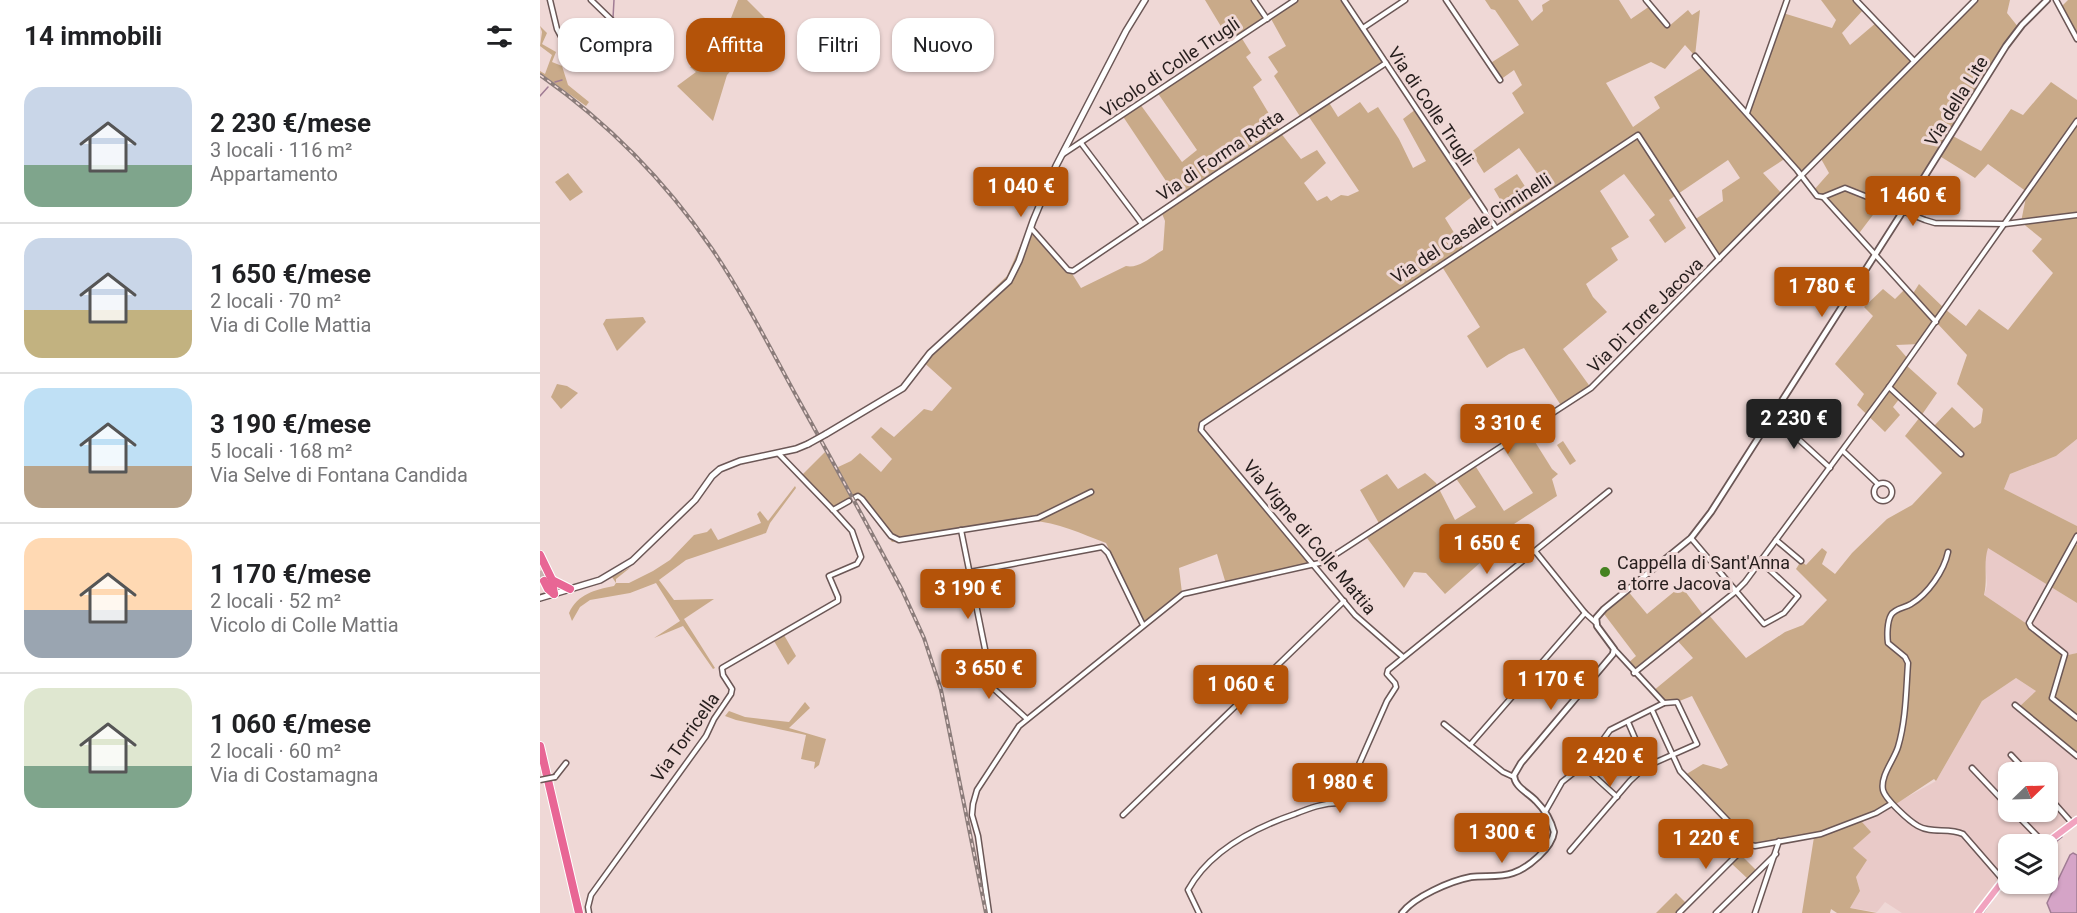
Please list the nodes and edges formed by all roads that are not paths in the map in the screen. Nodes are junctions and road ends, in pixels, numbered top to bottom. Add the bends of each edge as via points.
1 (550, 0) edge
2 (591, 0) edge
3 (1145, 0) edge
4 (1254, 0) edge
5 (1295, 0) edge
6 (1344, 0) edge
7 (1405, 0) edge
8 (1446, 0) edge
9 (1646, 0) edge
10 (1787, 0) edge
11 (1856, 0) edge
12 (1976, 0) edge
13 (2047, 0) edge
14 (2056, 0) edge
15 (610, 18) edge
16 (1267, 19) junction
17 (1667, 25) dead end
18 (1363, 28) junction
19 (558, 31) edge
20 (2077, 39) edge
21 (1695, 56) dead end
22 (1914, 61) junction
23 (1386, 63) junction
24 (1500, 80) dead end
25 (1747, 113) junction
26 (2077, 122) edge
27 (1081, 142) junction
28 (1061, 156) junction
29 (1800, 176) junction
30 (1822, 197) junction
31 (1903, 212) junction
32 (2077, 215) edge
33 (1142, 224) junction
34 (2005, 224) junction
35 (1030, 228) junction
36 (1496, 228) junction
37 (1875, 256) junction
38 (1719, 259) junction
39 (1936, 322) junction
40 (1889, 387) junction
41 (1773, 416) junction
42 (1202, 430) joint
43 (1843, 451) junction
44 (778, 453) junction
45 (1960, 454) dead end
46 (1830, 468) junction
47 (1878, 484) junction
48 (1609, 490) dead end
49 (1091, 492) dead end
50 (833, 510) junction
51 (961, 530) junction
52 (2077, 536) edge
53 (1691, 538) junction
54 (1776, 540) junction
55 (1535, 551) junction
56 (1948, 552) dead end
57 (540, 555) edge
58 (1760, 561) junction
59 (1801, 561) dead end
60 (1314, 565) junction
61 (970, 572) junction
62 (548, 580) junction
63 (570, 589) junction
64 (540, 592) edge
65 (1735, 592) junction
66 (554, 594) junction
67 (540, 598) edge
68 (1344, 600) junction
69 (1585, 612) junction
70 (1595, 622) junction
71 (1143, 625) junction
72 (1614, 649) junction
73 (1403, 657) junction
74 (1634, 673) junction
75 (1664, 703) junction
76 (2015, 705) dead end
77 (1652, 710) junction
78 (2077, 718) edge
79 (1027, 719) junction
80 (1628, 722) junction
81 (1444, 724) dead end
82 (1470, 745) junction
83 (540, 746) edge
84 (1673, 755) junction
85 (2011, 755) dead end
86 (2077, 756) edge
87 (2018, 762) edge
88 (566, 763) dead end
89 (540, 764) edge
90 (1583, 766) junction
91 (1647, 766) junction
92 (1972, 768) dead end
93 (1514, 777) junction
94 (540, 780) edge
95 (1998, 795) edge
96 (1617, 796) junction
97 (1891, 804) junction
98 (2058, 806) edge
99 (1545, 812) junction
100 (1124, 815) dead end
101 (2024, 822) edge
102 (2075, 822) edge
103 (2035, 834) edge
104 (2058, 834) edge
105 (1779, 841) junction
106 (1749, 843) junction
107 (1570, 851) dead end
108 (1776, 854) junction
109 (1998, 874) edge
110 (1998, 887) edge
111 (577, 913) edge
112 (589, 913) edge
113 (989, 913) edge
114 (1199, 913) edge
115 (1402, 913) edge
116 (1679, 913) edge
117 (1716, 913) edge
118 (1755, 913) edge
119 (1978, 913) edge

1 - 19 street
2 - 15 street
3 - 28 main road
4 - 16 street
5 - 16 street, Vicolo di Colle Trugli
6 - 18 street, Via di Colle Trugli
7 - 18 street
8 - 24 street
9 - 17 street
10 - 25 street
11 - 22 street
12 - 22 street, Via Di Torre Jacova
13 - 31 street, Via della Lite via 2006,45
14 - 20 street
16 - 27 street, Vicolo di Colle Trugli
18 - 23 street, Via di Colle Trugli
21 - 25 street
22 - 29 street, Via Di Torre Jacova
23 - 33 street, Via di Forma Rotta
23 - 36 street, Via di Colle Trugli
25 - 29 street
26 - 34 street
27 - 28 street, Vicolo di Colle Trugli
27 - 33 street
28 - 35 main road
29 - 30 street
29 - 38 street, Via Di Torre Jacova
30 - 31 street via 1844,188
30 - 37 street
31 - 34 street via 1935,223
31 - 37 street, Via della Lite
32 - 34 street
33 - 35 street, Via di Forma Rotta via 1071,272
34 - 39 street
35 - 44 main road, bridge via 1017,267 1004,287 929,354 903,388 825,433
36 - 38 street, Via del Casale Ciminelli via 1638,135
36 - 42 street, Via del Casale Ciminelli via 1203,422
37 - 39 street
37 - 41 street, Via della Lite
38 - 60 street, Via Di Torre Jacova via 1591,388 1328,560
39 - 40 street
40 - 43 street
40 - 45 street
41 - 46 street
41 - 53 street, Via della Lite
42 - 60 street, Via Vigne di Colle Mattia
43 - 46 street
43 - 47 street
44 - 50 street
44 - 63 main road via 720,468 695,500 640,556 604,578
46 - 54 street
47 - 47 street via 1891,487 1889,500 1876,498
48 - 55 street
49 - 51 street via 1041,517
50 - 51 street via 858,496 895,539
50 - 112 street, Via Torricella via 851,529 861,557 856,565 830,576 838,602 722,668 731,694 591,895
51 - 61 street
52 - 78 street via 2029,623 2065,654 2052,698
53 - 65 street
53 - 70 street, Via della Lite via 1604,609
54 - 58 street
54 - 59 street
55 - 69 street
55 - 73 street
56 - 97 street via 1944,566 1927,590 1894,612 1890,619 1888,643 1908,661 1901,734 1882,786
57 - 62 highway
58 - 65 street
58 - 65 street via 1798,596 1784,613 1764,624
60 - 68 street, Via Vigne di Colle Mattia
60 - 71 street, Via Di Torre Jacova via 1188,592
61 - 71 street via 1102,547
61 - 79 street via 987,657 986,683
62 - 63 highway
62 - 64 highway
62 - 66 highway
63 - 66 main road
65 - 74 street
66 - 67 main road
68 - 73 street, Via Vigne di Colle Mattia via 1359,619
68 - 100 street
69 - 70 street
69 - 82 street
70 - 72 street
71 - 79 street, Via Di Torre Jacova
72 - 74 street
72 - 93 street via 1518,766
73 - 114 street via 1386,672 1396,686 1357,769 1352,789 1342,801 1325,803 1244,835 1193,882 1188,891
74 - 75 street
75 - 77 street
75 - 84 street via 1677,702 1697,744
76 - 86 street
77 - 80 street
77 - 84 street
79 - 113 street, Via Di Torre Jacova via 1016,729 972,804
80 - 90 street via 1610,730
80 - 91 street
81 - 82 street
82 - 93 street
83 - 111 highway
84 - 91 street
84 - 106 street via 1680,771
85 - 87 street
88 - 94 street, bridge via 555,777
89 - 111 highway
90 - 96 street
90 - 99 street via 1562,782
91 - 96 street
92 - 95 street
93 - 99 street
96 - 107 street
97 - 105 street via 1834,830
97 - 109 street via 1920,828 1963,834
98 - 102 street
99 - 115 street via 1553,837 1521,869 1455,882 1415,900
101 - 103 street
102 - 104 main road
105 - 106 street via 1755,846
105 - 108 street
106 - 116 street
108 - 117 street
108 - 118 street
110 - 119 main road

